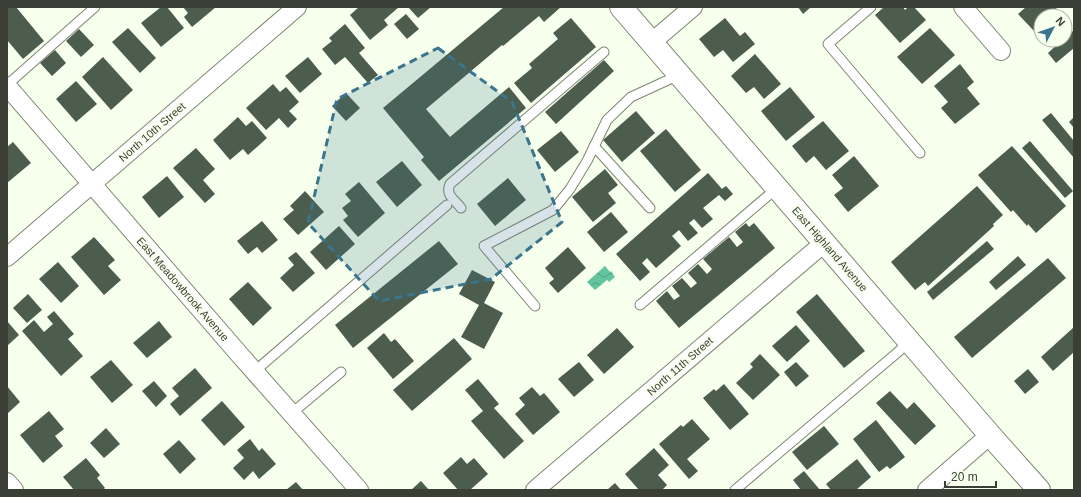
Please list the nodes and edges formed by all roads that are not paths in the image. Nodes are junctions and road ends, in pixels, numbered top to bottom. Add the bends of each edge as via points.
1 (95, 7) edge
2 (298, 7) edge
3 (621, 7) edge
4 (693, 7) edge
5 (871, 7) edge
6 (963, 7) edge
7 (652, 42) junction
8 (1001, 51) dead end
9 (604, 52) dead end
10 (680, 75) junction
11 (7, 85) edge
12 (594, 146) junction
13 (920, 153) dead end
14 (92, 184) junction
15 (777, 188) junction
16 (447, 205) dead end
17 (461, 208) dead end
18 (650, 208) dead end
19 (824, 243) junction
20 (7, 257) edge
21 (640, 305) dead end
22 (535, 306) dead end
23 (909, 341) junction
24 (255, 371) junction
25 (341, 372) dead end
26 (292, 413) junction
27 (990, 435) junction
28 (7, 482) edge
29 (14, 490) edge
30 (359, 490) edge
31 (535, 490) edge
32 (736, 490) edge
33 (927, 490) edge
34 (1039, 490) edge

1 - 11 lane
2 - 14 street, North 10th Street
3 - 7 street, East Highland Avenue
4 - 7 street
5 - 13 lane via 828,44
6 - 8 street
7 - 10 street, East Highland Avenue
9 - 17 lane via 450,184 448,193
10 - 12 lane via 631,97 606,120
10 - 15 street, East Highland Avenue
11 - 14 street, East Meadowbrook Avenue
12 - 18 lane
12 - 22 lane via 588,161 553,210 484,246
14 - 20 street, North 10th Street
14 - 24 street, East Meadowbrook Avenue
15 - 19 street, East Highland Avenue
15 - 21 lane
16 - 24 lane
19 - 23 street, East Highland Avenue
19 - 31 street, North 11th Street
23 - 27 street, East Highland Avenue
23 - 32 lane
24 - 26 street, East Meadowbrook Avenue
25 - 26 lane
26 - 30 street, East Meadowbrook Avenue
27 - 33 street
27 - 34 street, East Highland Avenue
28 - 29 street

